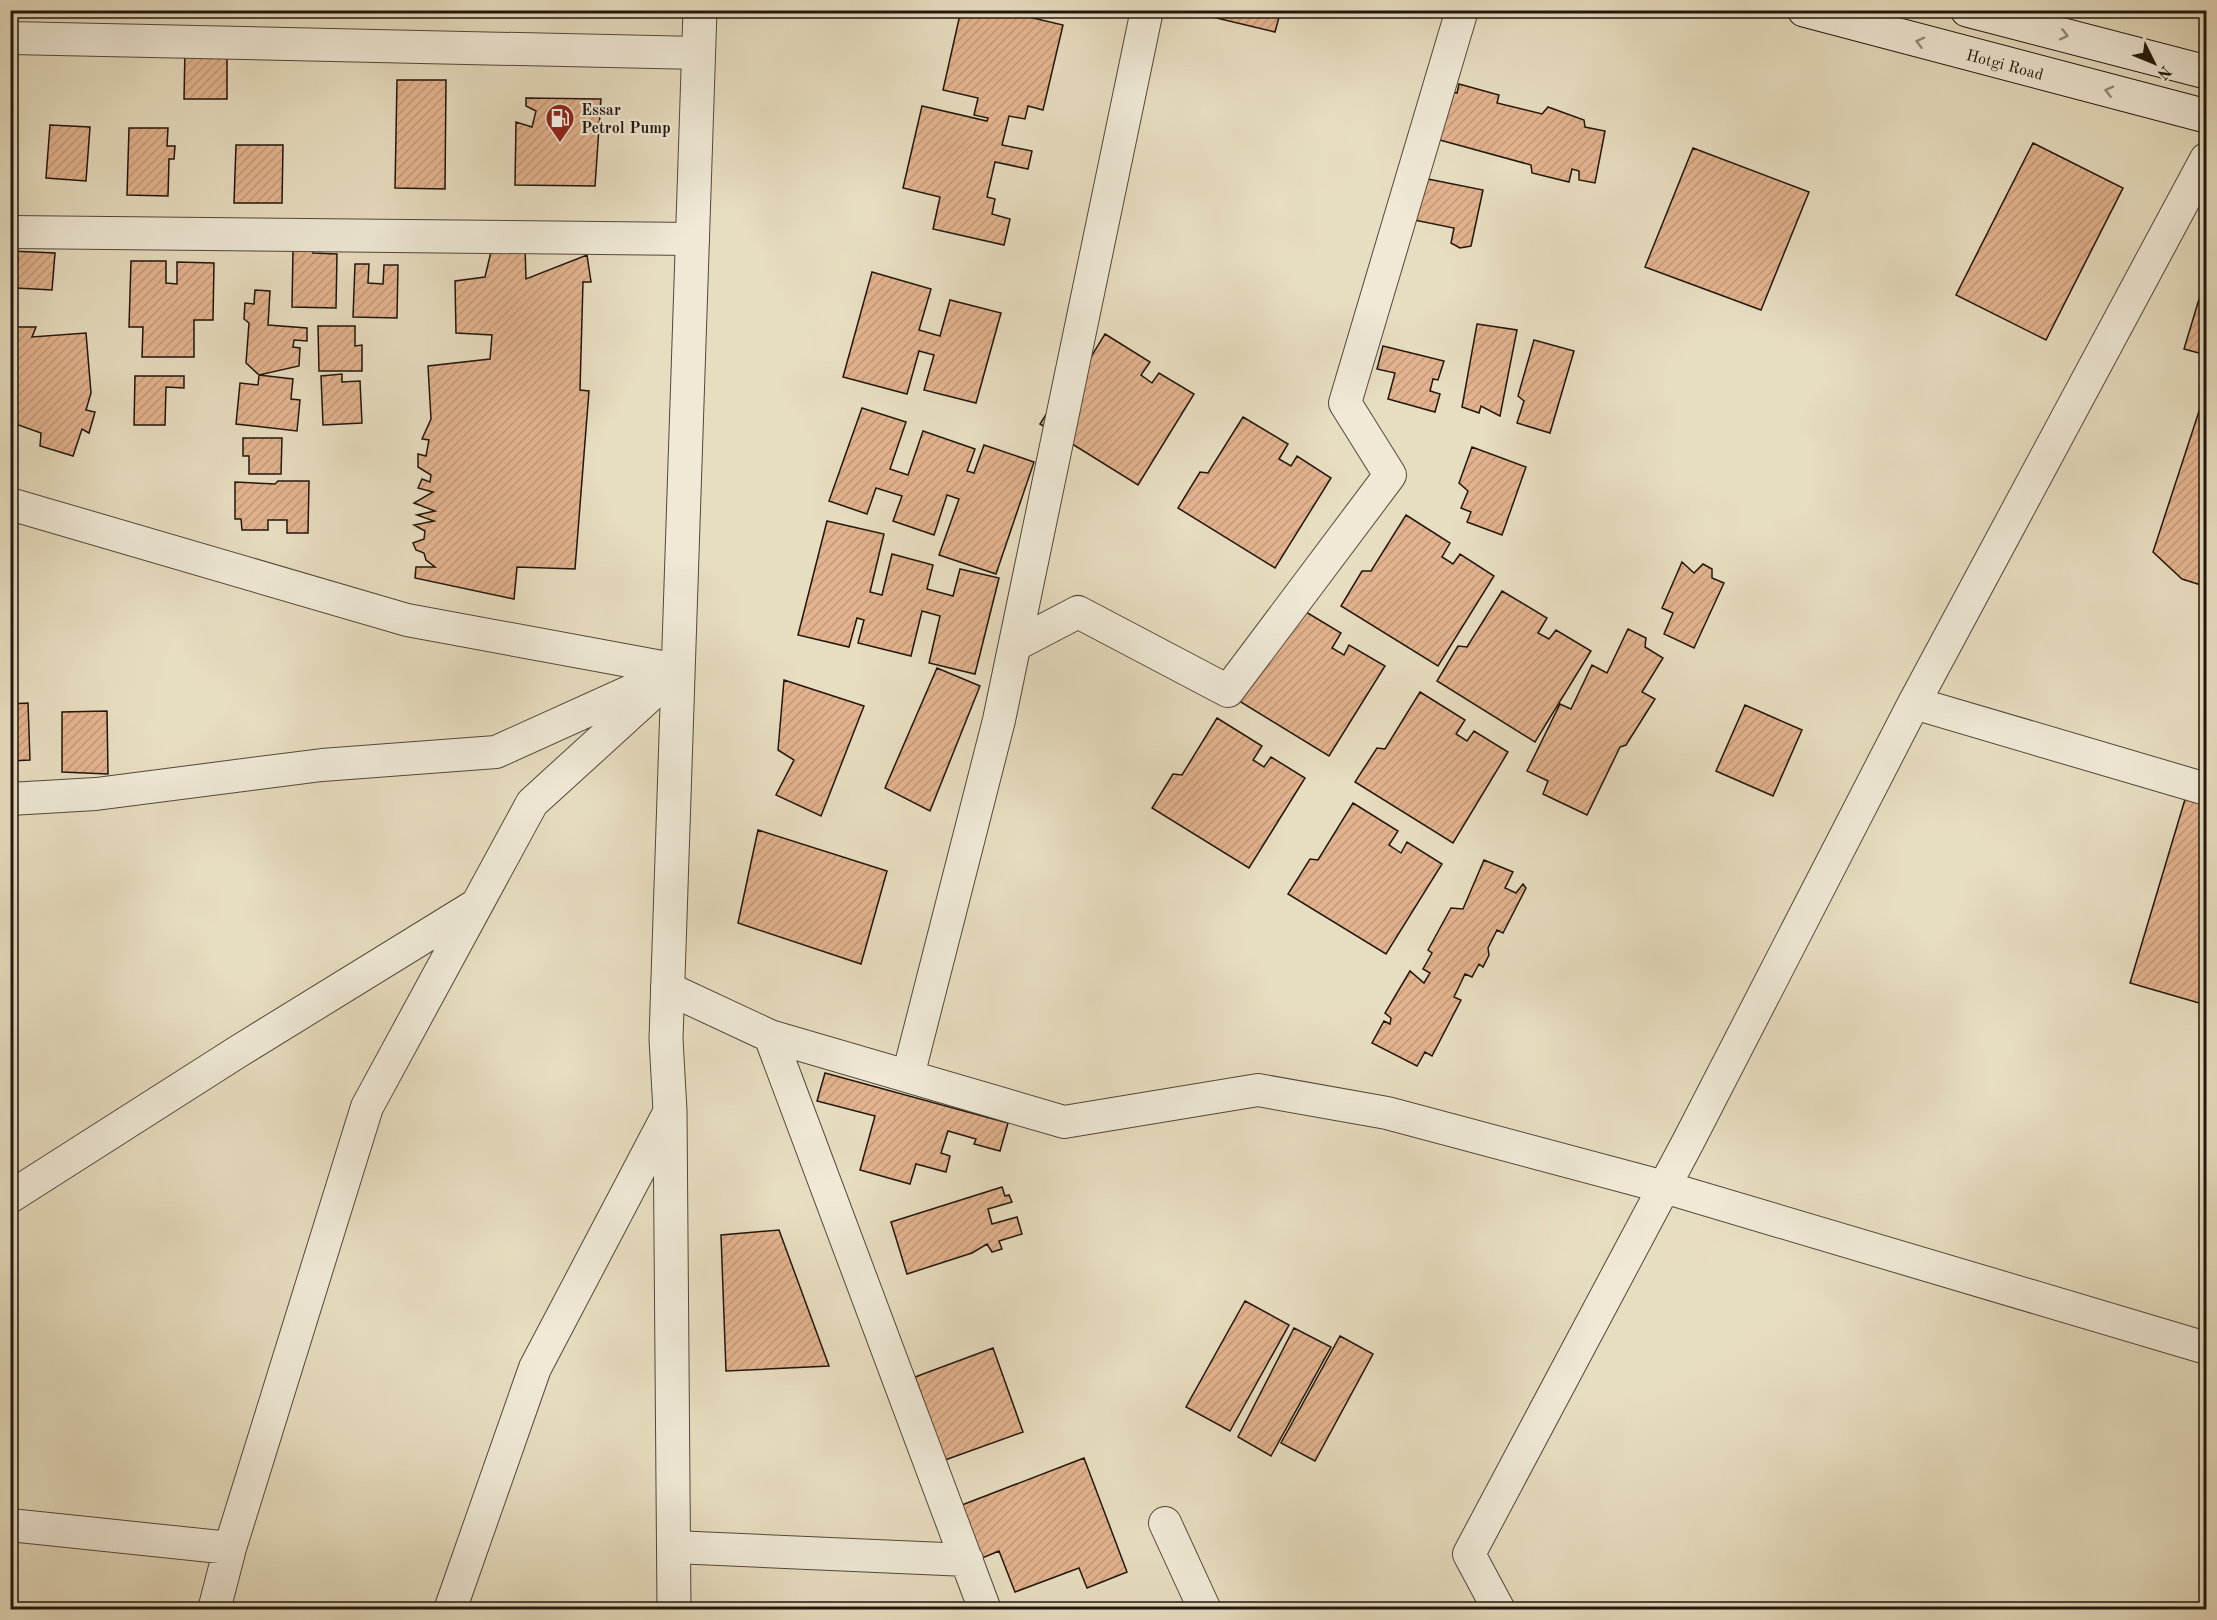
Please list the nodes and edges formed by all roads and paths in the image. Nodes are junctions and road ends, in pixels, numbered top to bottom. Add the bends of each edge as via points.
1 (700, 10) edge
2 (1147, 10) edge
3 (1462, 10) edge
4 (1804, 10) edge
5 (1967, 10) edge
6 (10, 38) edge
7 (699, 53) junction
8 (2206, 72) edge
9 (2206, 116) edge
10 (2206, 159) edge
11 (10, 232) edge
12 (693, 239) junction
13 (10, 504) edge
14 (1015, 645) junction
15 (678, 670) junction
16 (1914, 703) junction
17 (2206, 789) edge
18 (10, 799) edge
19 (477, 904) junction
20 (668, 988) junction
21 (770, 1036) junction
22 (908, 1076) junction
23 (670, 1111) junction
24 (1664, 1187) junction
25 (10, 1197) edge
26 (2206, 1348) edge
27 (1165, 1523) dead end
28 (10, 1525) edge
29 (674, 1547) junction
30 (230, 1548) junction
31 (967, 1560) junction
32 (214, 1610) edge
33 (450, 1610) edge
34 (674, 1610) edge
35 (985, 1610) edge
36 (1204, 1610) edge
37 (1499, 1610) edge

1 - 7 street
2 - 14 street
3 - 14 street via 1345,404 1390,475 1228,691 1078,612
9 -> 4 street, Hotgi Road
5 -> 8 street
6 - 7 street
7 - 12 street
10 - 16 street
11 - 12 street
12 - 15 street
13 - 15 street via 407,620
14 - 22 street
15 - 18 street via 496,752 322,765 96,794
15 - 19 street via 532,803
15 - 20 street
16 - 17 street
16 - 24 street
19 - 25 street
19 - 30 street via 367,1107
20 - 21 street
20 - 23 street
21 - 22 street
21 - 31 street
22 - 24 street via 1064,1122 1258,1090 1387,1113
23 - 29 street
23 - 33 street via 535,1368
24 - 26 street
24 - 37 street via 1469,1554
27 - 36 street
28 - 30 street
29 - 31 street
29 - 34 street
30 - 32 street
31 - 35 street

